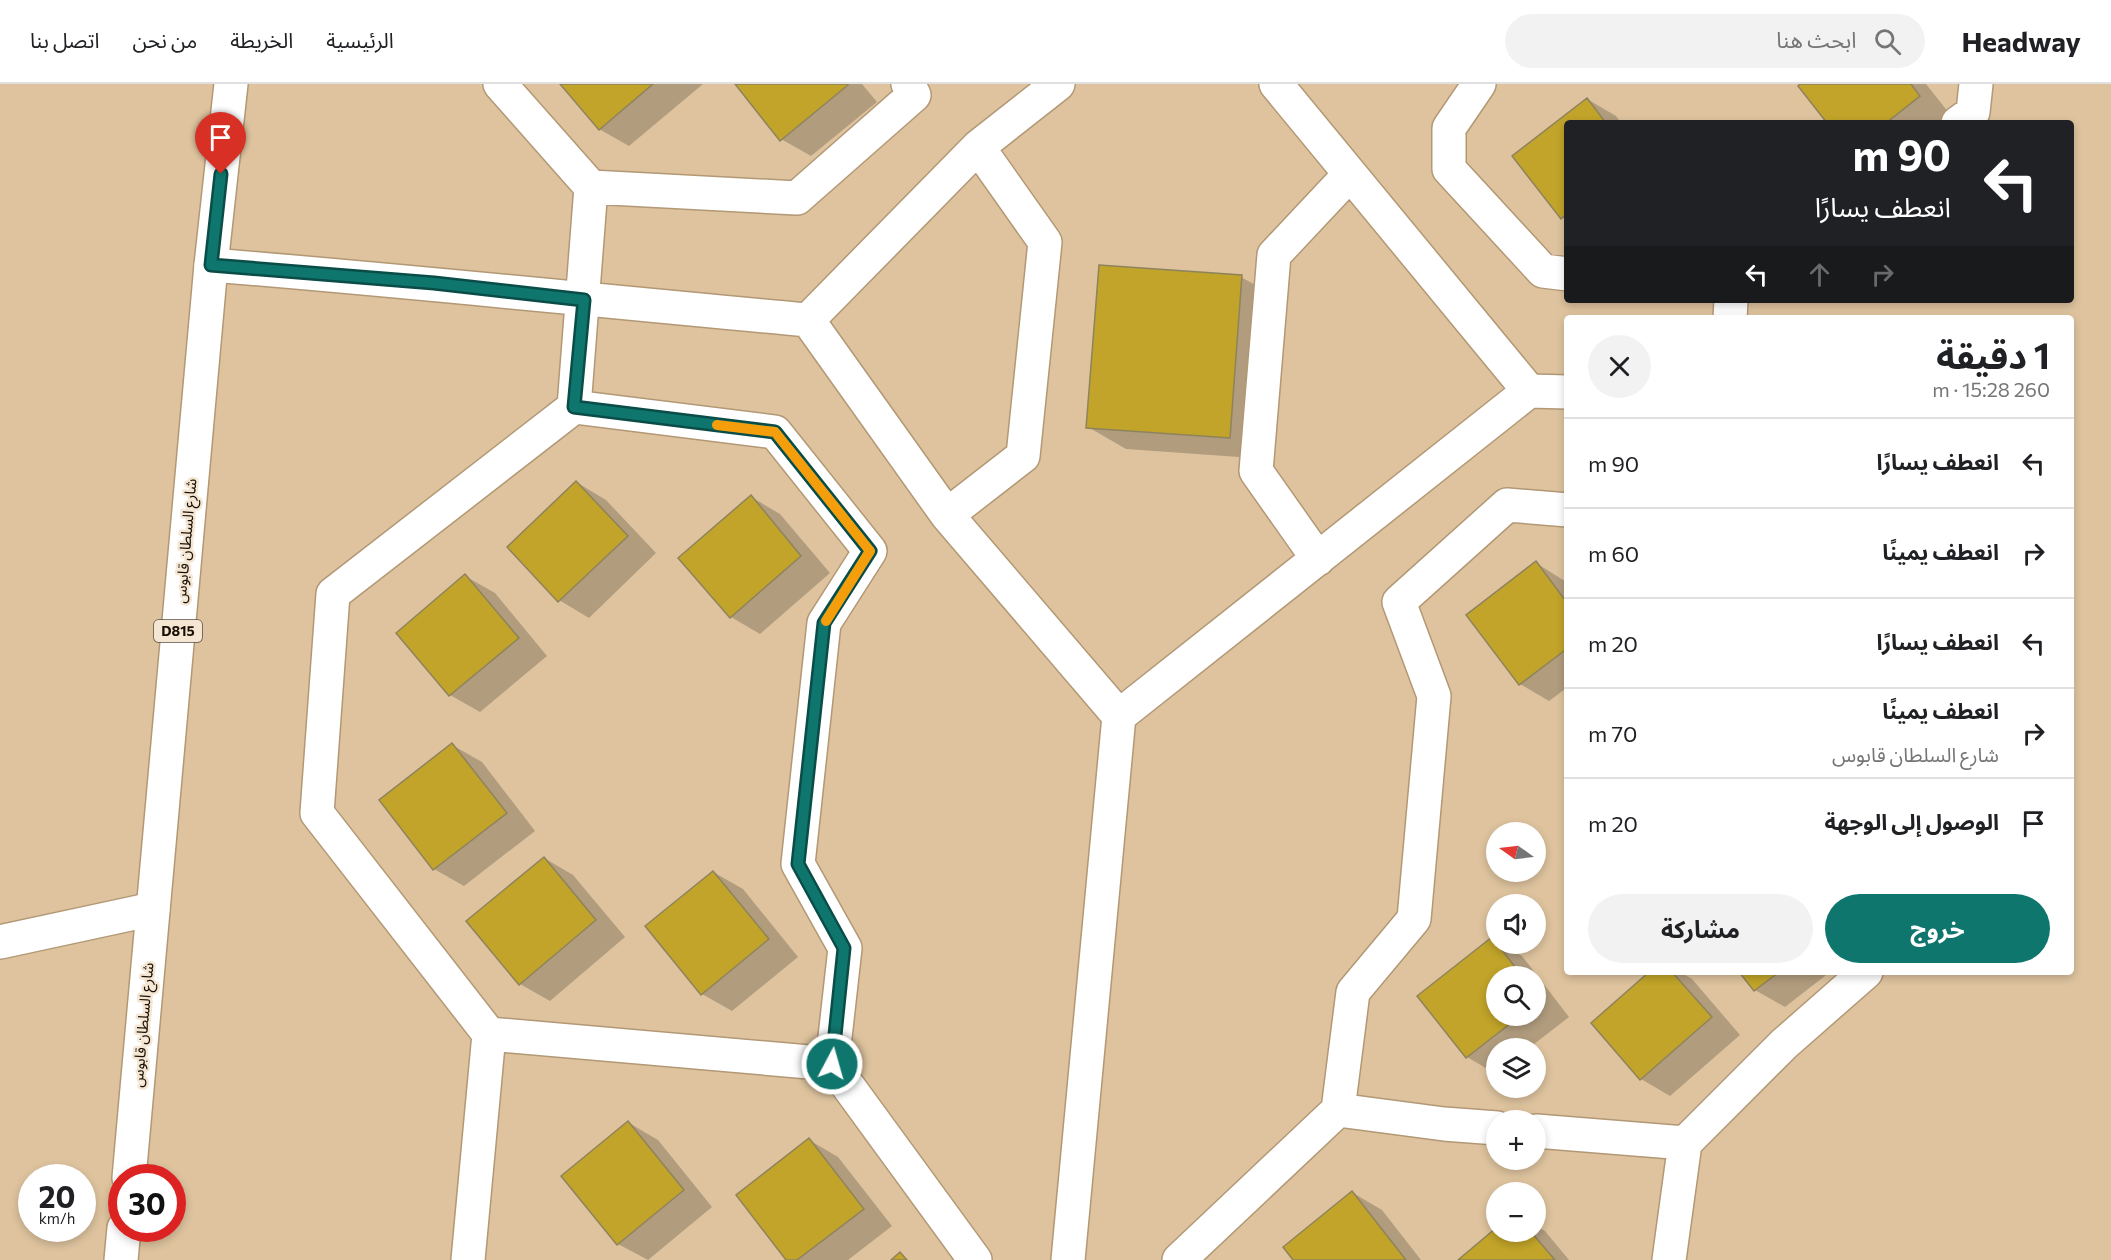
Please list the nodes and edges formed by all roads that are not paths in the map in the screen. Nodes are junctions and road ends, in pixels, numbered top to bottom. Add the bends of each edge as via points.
1 (231, 84) edge
2 (500, 84) edge
3 (908, 84) edge
4 (1058, 84) edge
5 (1276, 84) edge
6 (1479, 84) edge
7 (1976, 84) edge
8 (1962, 120) edge
9 (978, 147) junction
10 (1350, 174) junction
11 (591, 187) junction
12 (211, 265) junction
13 (1564, 274) edge
14 (584, 300) junction
15 (808, 320) junction
16 (1529, 391) junction
17 (1564, 392) edge
18 (574, 407) junction
19 (1564, 510) edge
20 (946, 515) junction
21 (1318, 559) junction
22 (1119, 716) junction
23 (153, 909) junction
24 (0, 942) edge
25 (1863, 975) edge
26 (489, 1034) junction
27 (832, 1064) junction
28 (1338, 1110) junction
29 (1486, 1127) edge
30 (1546, 1132) edge
31 (1685, 1143) junction
32 (130, 1164) edge
33 (123, 1242) edge
34 (122, 1260) edge
35 (468, 1260) edge
36 (975, 1260) edge
37 (1068, 1260) edge
38 (1179, 1260) edge
39 (1669, 1260) edge

1 - 12 street, شارع السلطان قابوس / D815
2 - 11 street
3 - 11 street via 914,95 797,198
4 - 9 street
5 - 10 street
6 - 13 street via 1449,128 1449,169 1543,271
7 - 8 street via 1973,112
9 - 15 street
9 - 20 street via 1045,242 1023,456
10 - 16 street
10 - 21 street via 1274,255 1256,471
11 - 14 street
12 - 14 street
12 - 23 street, شارع السلطان قابوس / D815
14 - 15 street
14 - 18 street
15 - 20 street
16 - 17 street
16 - 21 street
18 - 26 street via 333,594 317,813
18 - 27 street via 775,432 870,551 824,623 798,864 844,948
19 - 28 street via 1506,506 1399,602 1434,696 1414,919 1353,992
20 - 22 street
21 - 22 street
22 - 37 street
23 - 24 street
23 - 32 street, شارع السلطان قابوس / D815
25 - 31 street via 1784,1044
26 - 27 street
26 - 35 street
27 - 36 street
28 - 29 street
28 - 38 street
30 - 31 street
31 - 39 street
33 - 34 street

